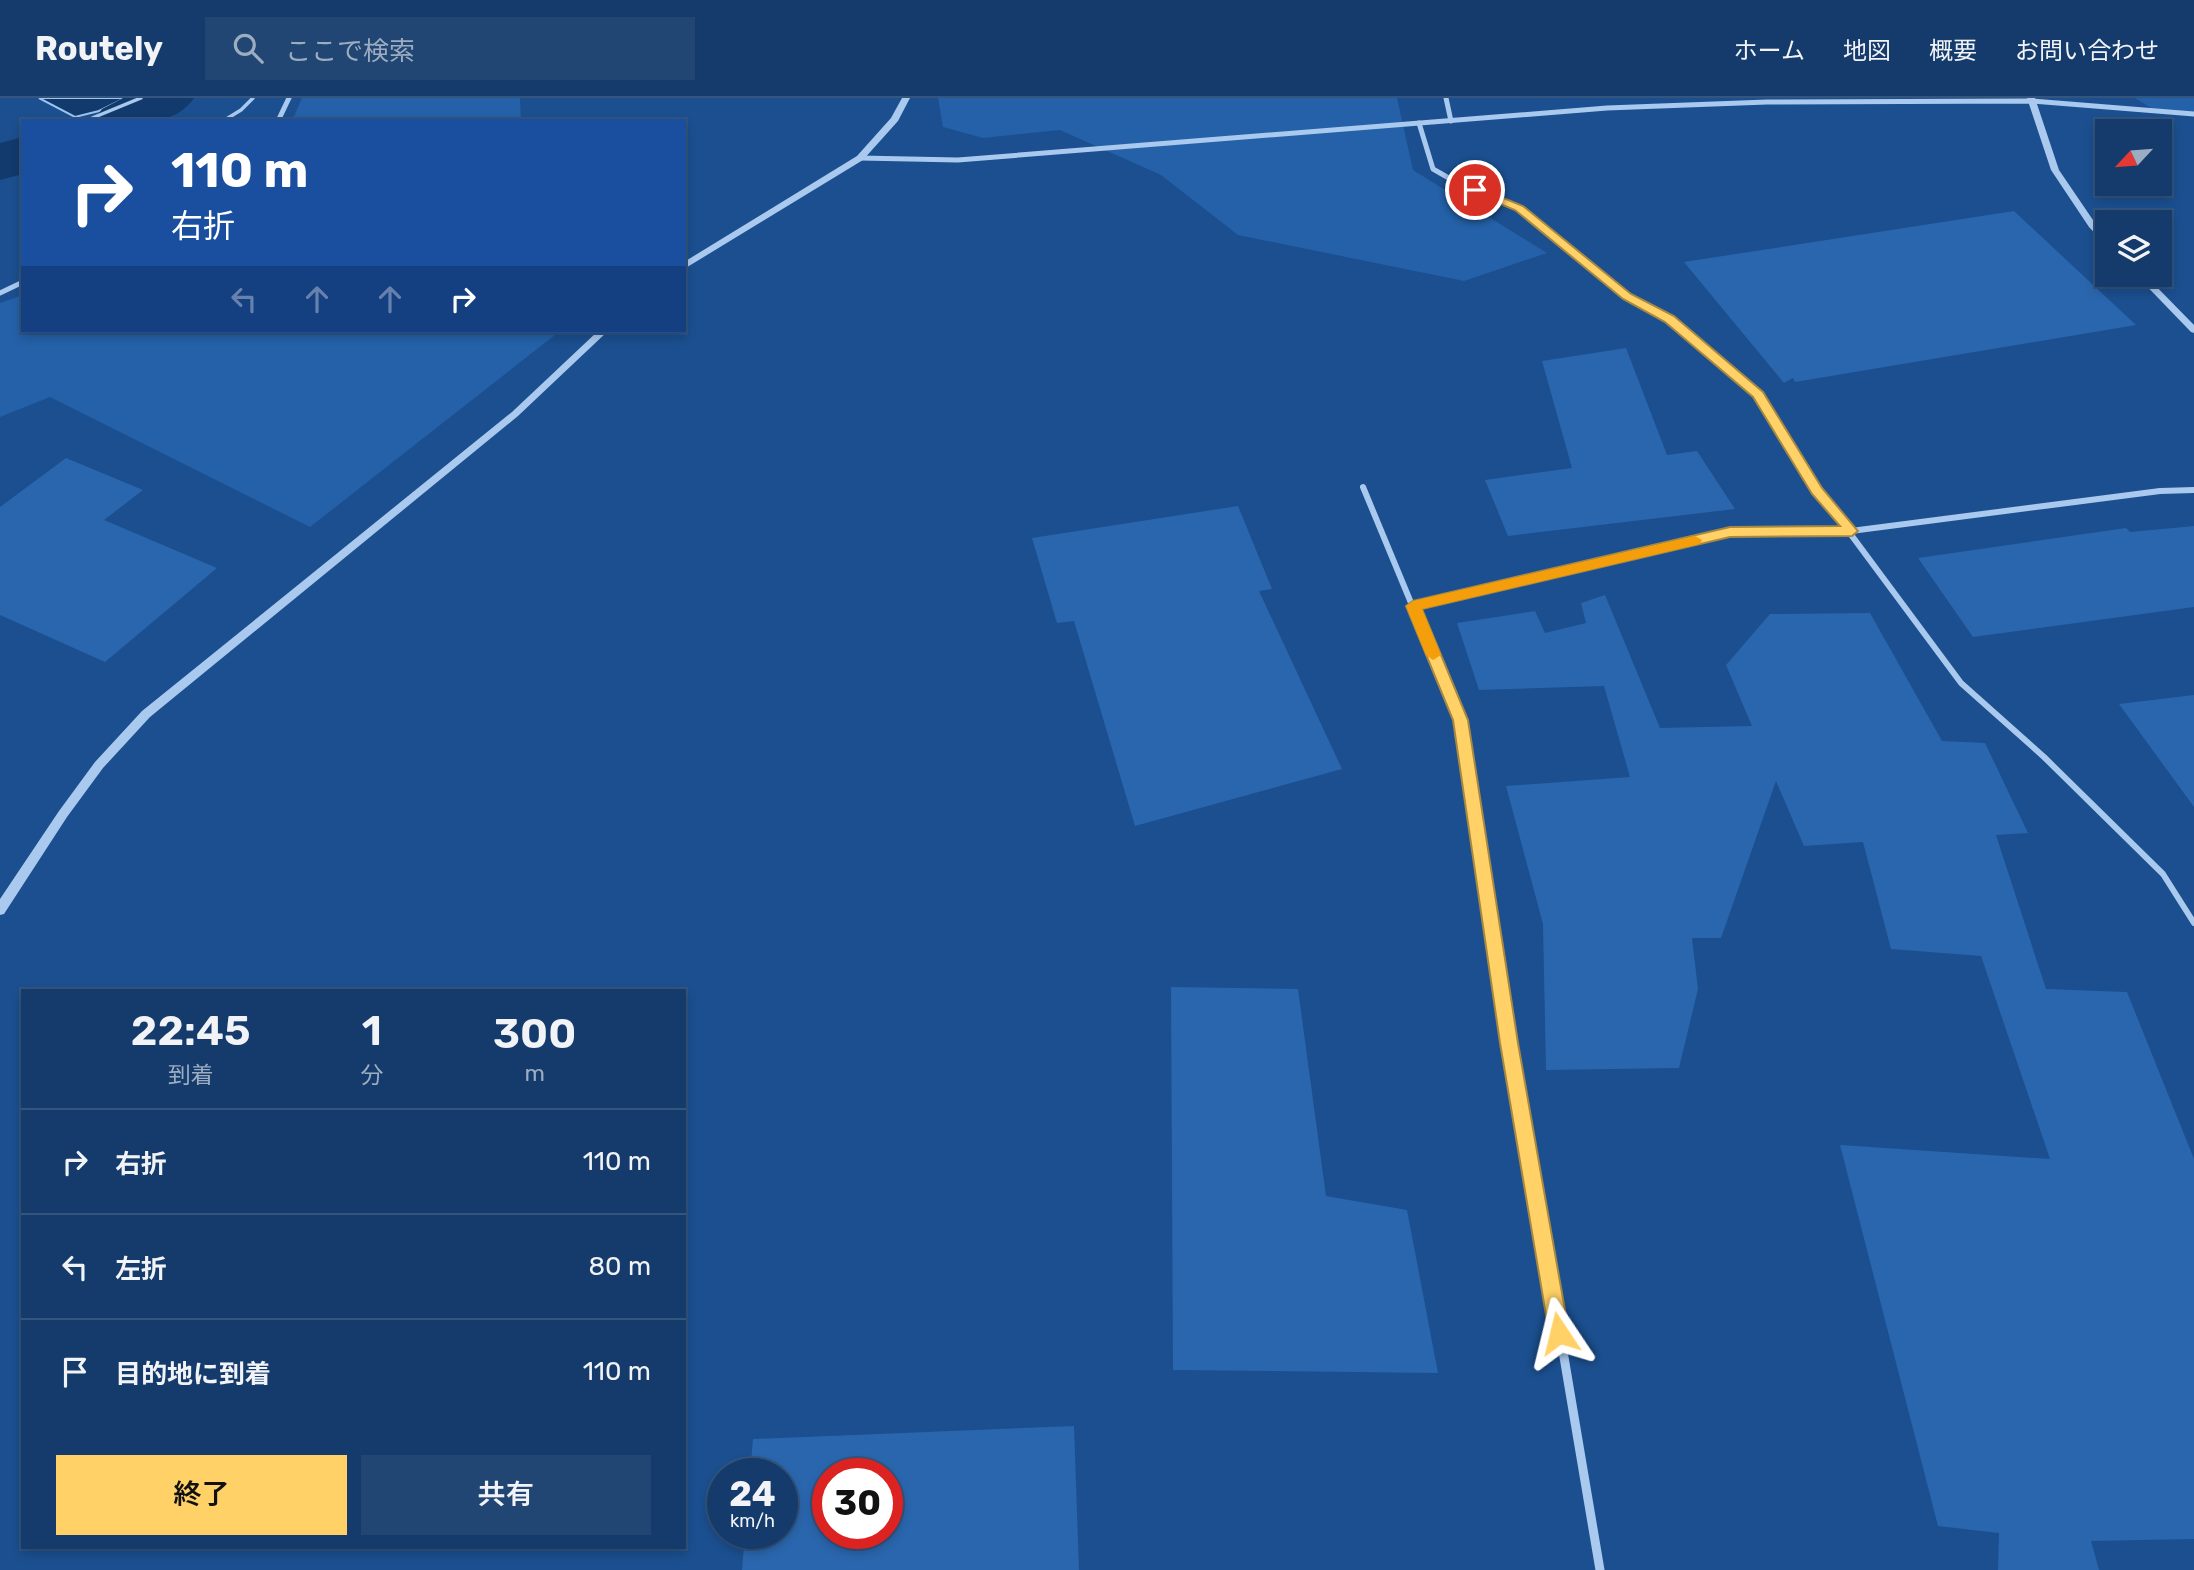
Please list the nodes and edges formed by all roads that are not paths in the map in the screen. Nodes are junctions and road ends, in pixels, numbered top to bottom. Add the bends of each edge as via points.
1 (141, 98) edge
2 (253, 98) edge
3 (289, 98) edge
4 (906, 98) edge
5 (1446, 98) edge
6 (2032, 100) edge
7 (2194, 114) edge
8 (90, 119) edge
9 (226, 119) edge
10 (279, 119) edge
11 (1451, 121) junction
12 (1419, 123) junction
13 (860, 158) junction
14 (2095, 228) edge
15 (686, 265) edge
16 (21, 283) edge
17 (2152, 287) edge
18 (0, 293) edge
19 (2194, 330) edge
20 (601, 333) edge
21 (1363, 486) dead end
22 (2194, 490) edge
23 (1852, 531) junction
24 (1413, 606) junction
25 (0, 910) edge
26 (2194, 923) edge
27 (1600, 1570) edge

1 - 8 lane
2 - 9 lane
3 - 10 street
4 - 13 street via 895,119
5 - 11 street
6 - 7 street
6 - 11 street via 1767,102 1607,108
6 - 14 street via 2055,170
11 - 12 street
12 - 13 street via 958,160
12 - 23 street via 1433,169 1519,208 1627,297 1669,319 1758,395 1817,491
13 - 15 street
16 - 18 street
17 - 19 street
20 - 25 street via 514,414 146,715 99,765
21 - 24 street
22 - 23 street
23 - 24 street via 1730,532
23 - 26 street via 1961,683 2163,874
24 - 27 street via 1460,720 1509,1043

